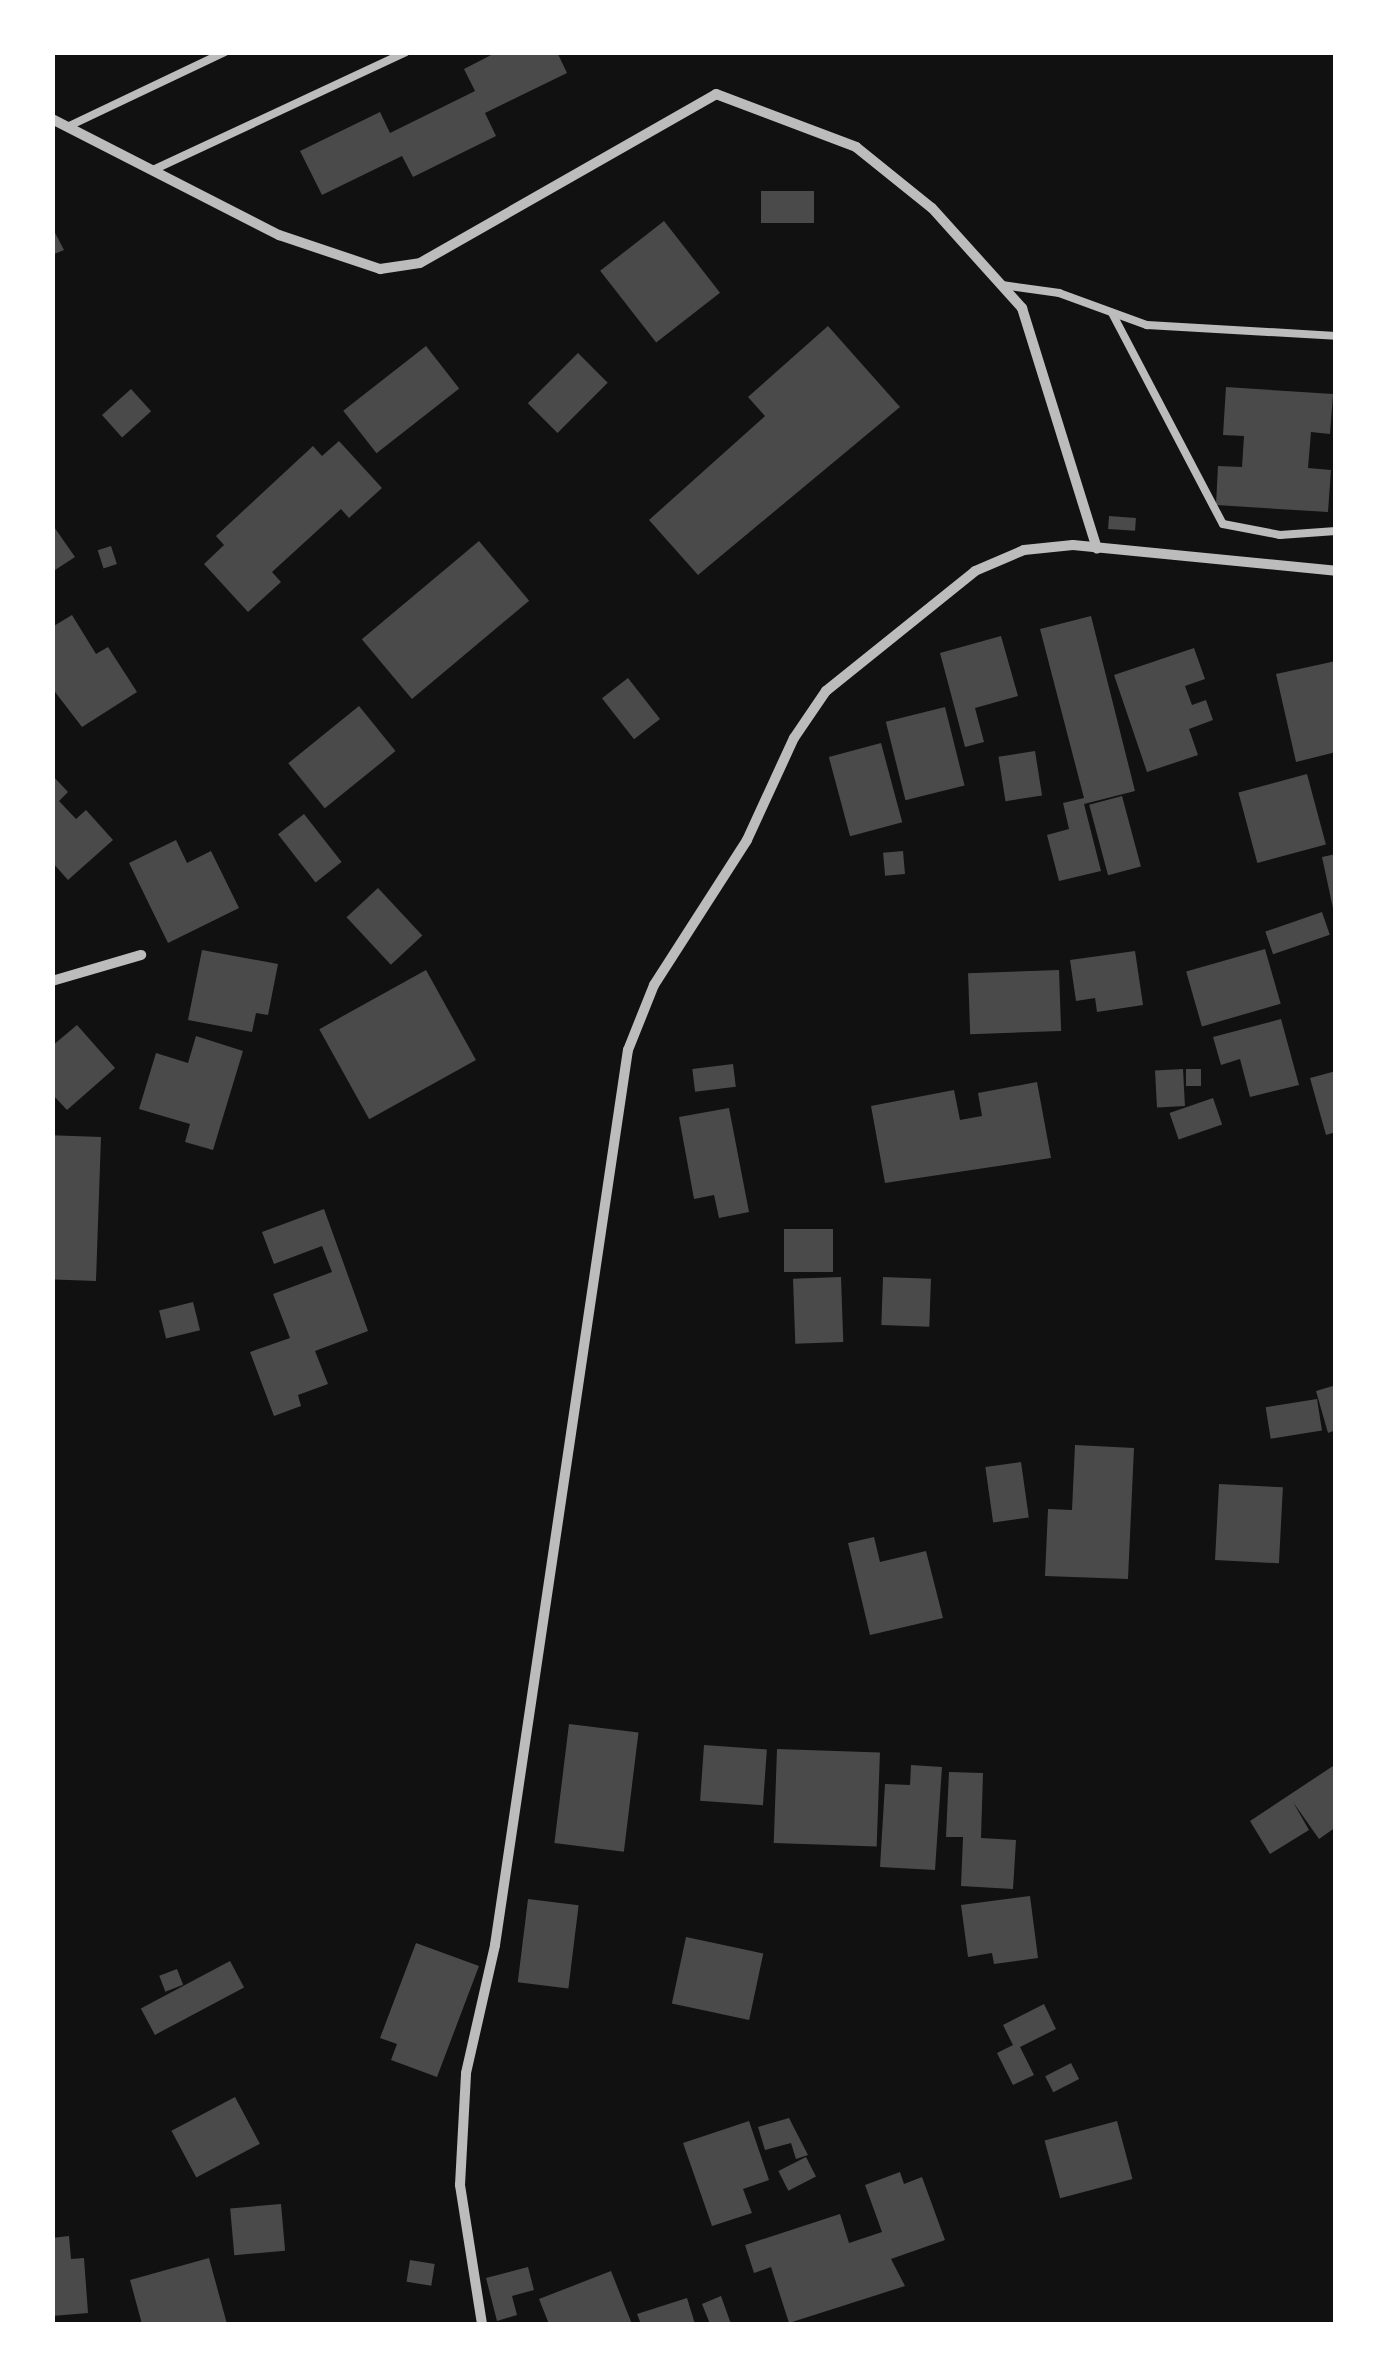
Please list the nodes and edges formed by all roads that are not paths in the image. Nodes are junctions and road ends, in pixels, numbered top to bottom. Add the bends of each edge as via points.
1 (225, 52) edge
2 (406, 52) edge
3 (52, 119) edge
4 (67, 126) junction
5 (153, 170) junction
6 (1001, 285) junction
7 (1112, 313) junction
8 (1336, 336) edge
9 (1336, 531) edge
10 (1097, 549) junction
11 (1336, 572) edge
12 (141, 955) dead end
13 (52, 981) edge
14 (482, 2324) edge

1 - 4 lane
2 - 5 lane
3 - 4 street
4 - 5 street
5 - 6 street via 278,235 380,269 420,263 716,94 856,147 932,208
6 - 7 lane via 1059,293
6 - 10 street via 1022,308
7 - 8 lane via 1147,325
7 - 9 lane via 1223,524 1280,535
10 - 11 street
10 - 14 street via 1072,544 1024,550 975,571 826,690 794,738 747,840 654,985 628,1050 495,1945 466,2073 460,2185
12 - 13 street

